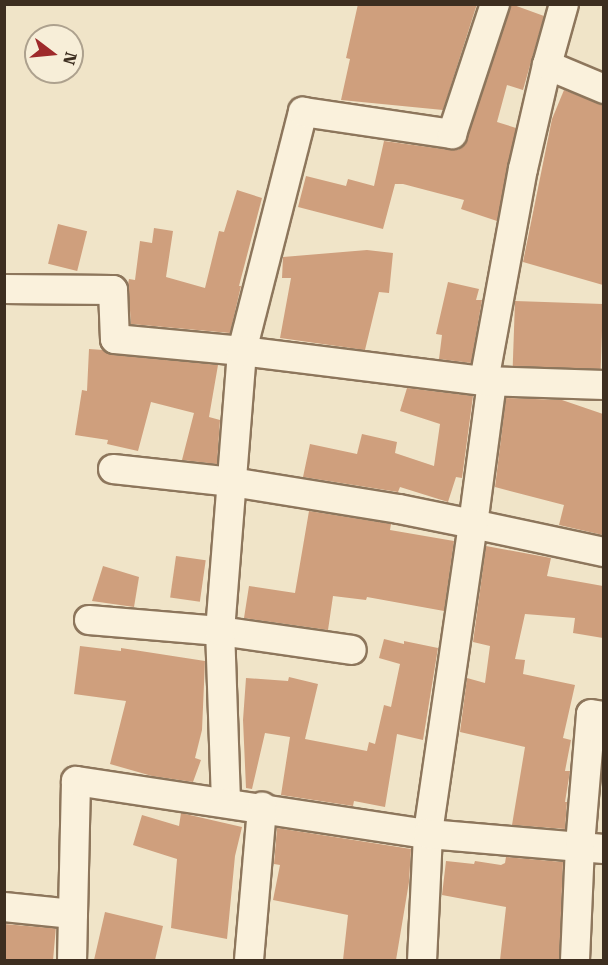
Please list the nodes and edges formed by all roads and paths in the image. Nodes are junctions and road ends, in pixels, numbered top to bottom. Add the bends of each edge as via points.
1 (495, 4) edge
2 (564, 4) edge
3 (546, 65) junction
4 (603, 89) edge
5 (4, 289) edge
6 (242, 351) junction
7 (488, 381) junction
8 (603, 386) edge
9 (112, 469) dead end
10 (232, 482) junction
11 (472, 524) junction
12 (603, 552) edge
13 (89, 620) dead end
14 (220, 631) junction
15 (352, 650) dead end
16 (603, 716) edge
17 (225, 801) junction
18 (262, 807) junction
19 (428, 834) junction
20 (592, 847) edge
21 (4, 907) edge
22 (73, 914) junction
23 (72, 960) edge
24 (249, 960) edge
25 (422, 960) edge
26 (575, 960) edge

1 - 6 street via 452,134 303,112
2 - 3 street
3 - 4 street
3 - 7 street via 523,169
5 - 6 street via 113,290 115,339
6 - 7 street
6 - 10 street
7 - 8 street
7 - 11 street
9 - 10 street
10 - 11 street
10 - 14 street
11 - 12 street
11 - 19 street
13 - 14 street
14 - 15 street
14 - 17 street
16 - 20 street via 591,714
17 - 18 street
17 - 22 street via 76,781
18 - 19 street
18 - 24 street
19 - 20 street
19 - 25 street
20 - 26 street
21 - 22 street
22 - 23 street

